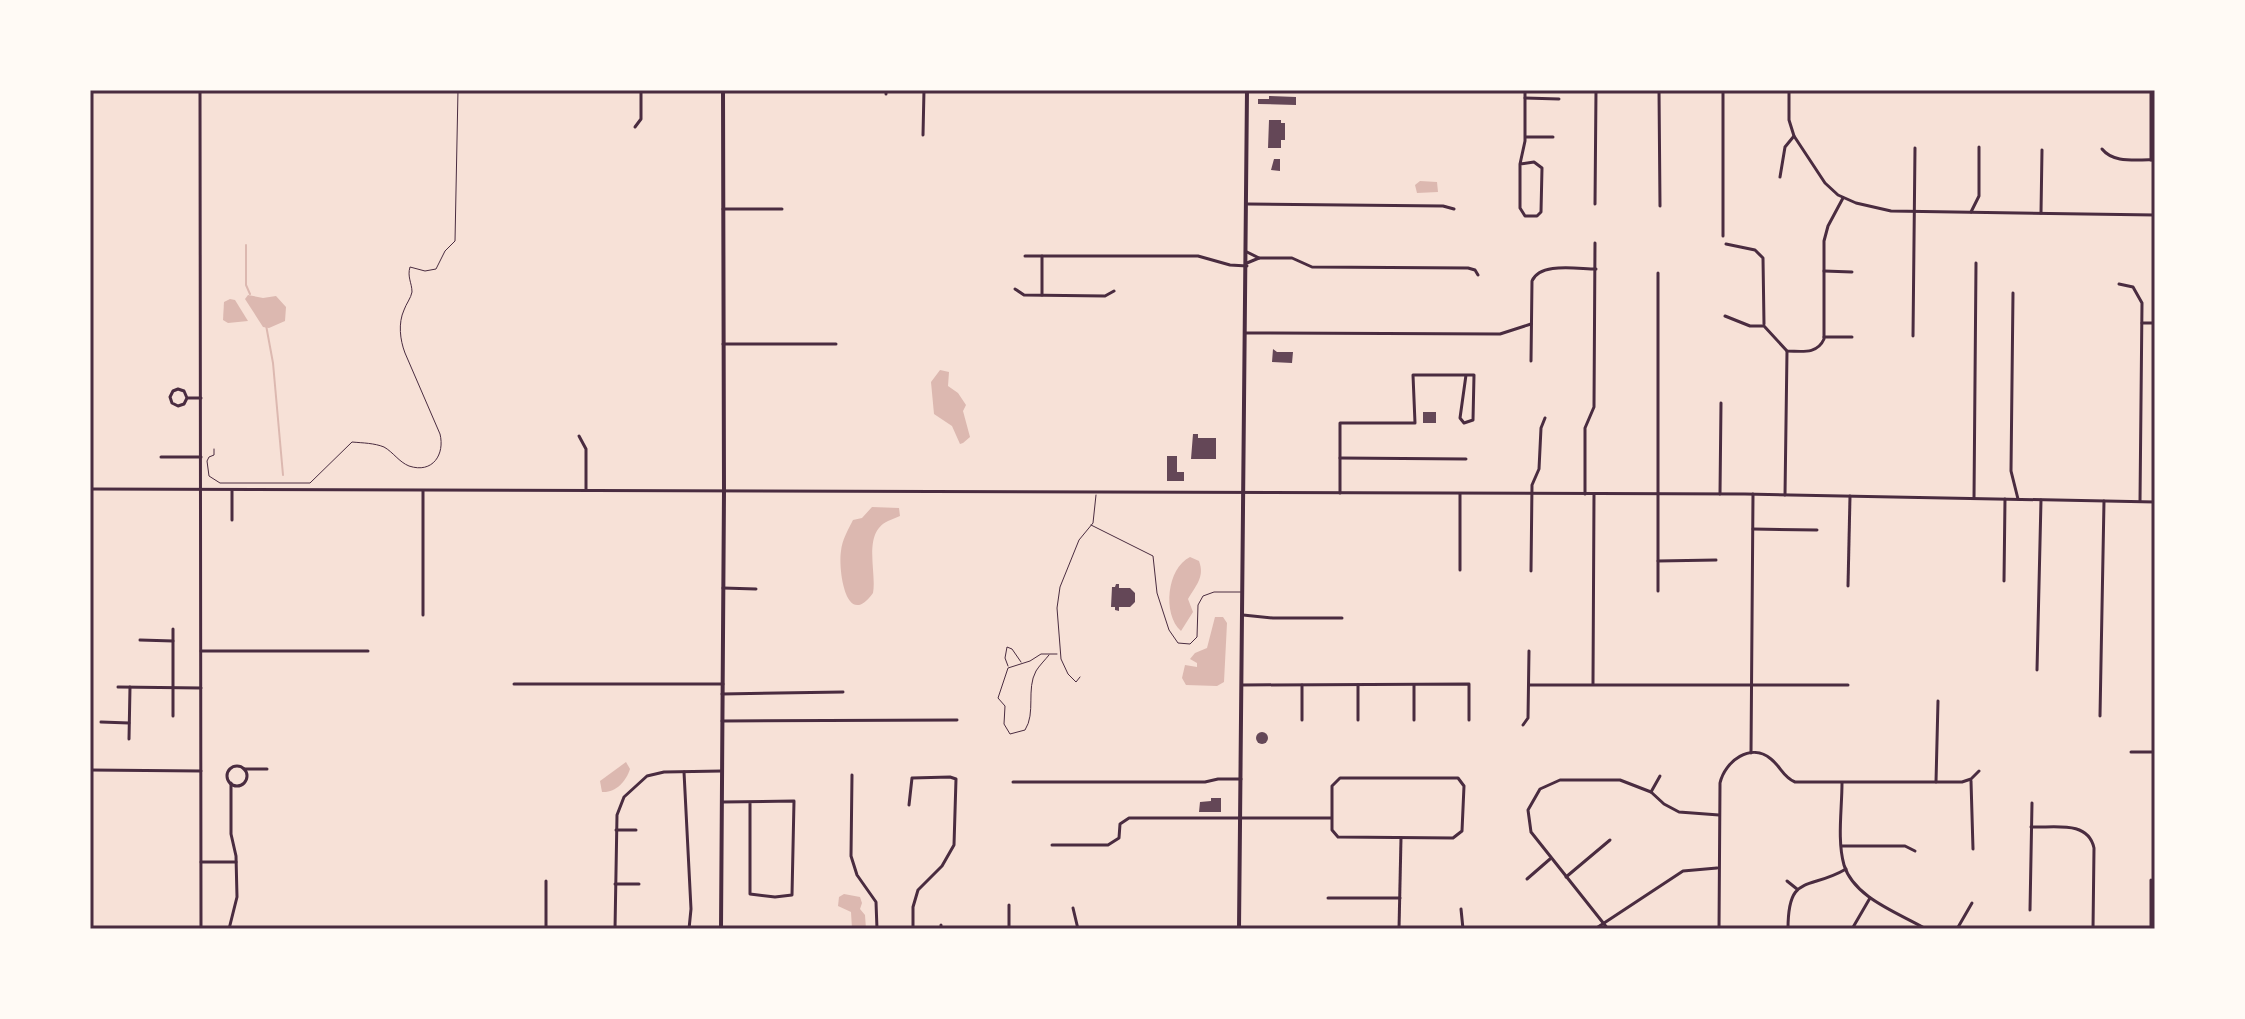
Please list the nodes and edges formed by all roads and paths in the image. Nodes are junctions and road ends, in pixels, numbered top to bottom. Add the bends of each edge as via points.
1 (200, 90) edge
2 (458, 90) edge
3 (641, 90) edge
4 (723, 90) edge
5 (924, 90) edge
6 (1247, 90) edge
7 (1525, 90) edge
8 (1596, 90) edge
9 (1659, 90) edge
10 (1723, 90) edge
11 (1789, 90) edge
12 (2151, 90) edge
13 (1525, 98) junction
14 (1559, 99) dead end
15 (635, 127) dead end
16 (923, 135) dead end
17 (1794, 136) junction
18 (1526, 137) junction
19 (1553, 137) dead end
20 (1979, 147) dead end
21 (1915, 148) dead end
22 (2102, 149) dead end
23 (2042, 150) dead end
24 (2153, 160) edge
25 (1520, 164) junction
26 (1780, 177) dead end
27 (1843, 197) junction
28 (1248, 204) junction
29 (1595, 204) dead end
30 (1660, 206) dead end
31 (723, 209) junction
32 (782, 209) dead end
33 (1454, 209) dead end
34 (1914, 211) junction
35 (1971, 212) junction
36 (2041, 213) junction
37 (2155, 215) edge
38 (1723, 236) dead end
39 (1595, 243) dead end
40 (1726, 244) dead end
41 (1247, 252) junction
42 (1025, 256) dead end
43 (1042, 256) junction
44 (1259, 258) junction
45 (1976, 263) dead end
46 (1247, 264) junction
47 (1596, 269) junction
48 (1824, 271) junction
49 (1852, 272) dead end
50 (1658, 273) dead end
51 (1478, 275) dead end
52 (2119, 284) dead end
53 (1015, 289) dead end
54 (1114, 291) dead end
55 (2013, 293) dead end
56 (1042, 295) junction
57 (1725, 316) dead end
58 (2142, 323) junction
59 (2155, 323) edge
60 (1531, 324) junction
61 (1764, 326) junction
62 (1245, 333) junction
63 (1913, 336) dead end
64 (1824, 337) junction
65 (1852, 337) dead end
66 (723, 344) junction
67 (836, 344) dead end
68 (1787, 351) junction
69 (1531, 361) dead end
70 (1466, 375) junction
71 (187, 398) junction
72 (201, 398) junction
73 (1721, 403) dead end
74 (1545, 418) dead end
75 (579, 436) dead end
76 (214, 449) dead end
77 (161, 457) dead end
78 (201, 457) junction
79 (1340, 458) junction
80 (1466, 459) dead end
81 (90, 489) edge
82 (201, 491) junction
83 (232, 491) junction
84 (423, 491) junction
85 (586, 491) junction
86 (724, 491) junction
87 (1096, 493) junction
88 (1244, 493) junction
89 (1340, 493) junction
90 (1460, 494) junction
91 (1532, 494) junction
92 (1585, 494) junction
93 (1594, 494) junction
94 (1658, 494) junction
95 (1720, 494) junction
96 (1753, 494) junction
97 (1785, 495) junction
98 (1850, 496) junction
99 (1974, 498) junction
100 (2005, 499) junction
101 (2018, 499) junction
102 (2041, 500) junction
103 (2104, 501) junction
104 (2140, 501) junction
105 (2155, 502) edge
106 (232, 520) dead end
107 (1091, 525) junction
108 (1753, 529) junction
109 (1817, 530) dead end
110 (1716, 560) dead end
111 (1658, 561) junction
112 (1460, 570) dead end
113 (1531, 571) dead end
114 (2004, 581) dead end
115 (1848, 586) dead end
116 (723, 588) junction
117 (756, 589) dead end
118 (1658, 591) dead end
119 (1243, 592) junction
120 (423, 615) dead end
121 (1243, 615) junction
122 (1342, 618) dead end
123 (173, 629) dead end
124 (140, 640) dead end
125 (173, 641) junction
126 (201, 651) junction
127 (368, 651) dead end
128 (1529, 651) dead end
129 (1060, 654) junction
130 (1049, 655) junction
131 (1024, 664) junction
132 (1008, 668) junction
133 (2037, 670) dead end
134 (1080, 677) dead end
135 (514, 684) dead end
136 (723, 684) junction
137 (1593, 684) junction
138 (1751, 684) junction
139 (1242, 685) junction
140 (1302, 685) junction
141 (1358, 685) junction
142 (1414, 685) junction
143 (1529, 685) junction
144 (1848, 685) dead end
145 (118, 687) dead end
146 (130, 687) junction
147 (173, 688) junction
148 (201, 688) junction
149 (843, 692) dead end
150 (722, 694) junction
151 (1938, 701) dead end
152 (173, 716) dead end
153 (2100, 716) dead end
154 (957, 720) dead end
155 (1302, 720) dead end
156 (1358, 720) dead end
157 (1414, 720) dead end
158 (1469, 720) dead end
159 (722, 721) junction
160 (101, 722) dead end
161 (129, 723) junction
162 (1523, 725) dead end
163 (129, 739) dead end
164 (2131, 752) dead end
165 (2155, 752) edge
166 (1751, 753) junction
167 (244, 769) junction
168 (267, 769) dead end
169 (90, 770) edge
170 (201, 771) junction
171 (722, 771) junction
172 (1979, 771) dead end
173 (684, 772) junction
174 (852, 775) dead end
175 (1660, 776) dead end
176 (1241, 779) junction
177 (1971, 779) junction
178 (1013, 782) dead end
179 (1842, 782) junction
180 (1936, 782) junction
181 (231, 783) junction
182 (1651, 792) junction
183 (722, 802) junction
184 (750, 802) junction
185 (2032, 803) dead end
186 (909, 805) dead end
187 (1719, 815) junction
188 (1240, 818) junction
189 (1332, 818) junction
190 (2031, 827) junction
191 (616, 830) junction
192 (636, 830) dead end
193 (1401, 838) junction
194 (1610, 840) dead end
195 (1052, 845) dead end
196 (1842, 846) junction
197 (1973, 849) dead end
198 (1915, 851) dead end
199 (1550, 859) junction
200 (201, 862) junction
201 (236, 862) junction
202 (1719, 868) junction
203 (1846, 869) junction
204 (1566, 877) junction
205 (1527, 879) dead end
206 (2151, 880) dead end
207 (546, 881) dead end
208 (1787, 881) dead end
209 (615, 884) junction
210 (639, 884) dead end
211 (1797, 889) junction
212 (1870, 897) junction
213 (1328, 898) dead end
214 (1400, 898) junction
215 (1972, 903) dead end
216 (1009, 905) dead end
217 (1073, 908) dead end
218 (1461, 909) dead end
219 (2030, 910) dead end
220 (1604, 922) junction
221 (1917, 924) junction
222 (201, 929) edge
223 (229, 929) edge
224 (546, 929) edge
225 (615, 929) edge
226 (689, 929) edge
227 (721, 929) edge
228 (877, 929) edge
229 (913, 929) edge
230 (1009, 929) edge
231 (1078, 929) edge
232 (1239, 929) edge
233 (1399, 929) edge
234 (1463, 929) edge
235 (1595, 929) edge
236 (1608, 929) edge
237 (1719, 929) edge
238 (1788, 929) edge
239 (1852, 929) edge
240 (1914, 929) edge
241 (1926, 929) edge
242 (1957, 929) edge
243 (2093, 929) edge
244 (2151, 929) edge

1 - 72 street
2 - 76 path via 455,241 436,269 410,267 411,295 401,325 401,343 440,434 438,458 429,466 414,467 385,448 352,442 310,483 220,483 209,476 207,461
3 - 15 street via 641,119
4 - 31 main road
5 - 16 street
6 - 28 main road
7 - 13 street
8 - 29 street
9 - 30 street
10 - 38 street
11 - 17 street
12 - 24 street
13 - 14 street
13 - 18 street
17 - 26 street via 1785,147
17 - 27 street via 1820,178
18 - 19 street
18 - 25 street
20 - 35 street via 1979,196
21 - 34 street
22 - 24 street via 2119,159
23 - 36 street
25 - 25 street via 1521,212 1537,216 1542,168 1534,162
27 - 34 street via 1879,209
27 - 48 street via 1825,233
28 - 33 street
28 - 41 main road
31 - 32 street
31 - 66 main road
34 - 35 street
34 - 63 street
35 - 36 street
36 - 37 street
39 - 47 street
40 - 61 street via 1755,250 1764,261
41 - 44 street
41 - 46 main road
42 - 43 street
43 - 46 street via 1198,256
43 - 56 street
44 - 46 street
44 - 51 street via 1292,258 1312,267 1468,268
45 - 99 street
46 - 62 main road
47 - 60 street via 1536,273
47 - 92 street via 1594,407 1585,428
48 - 49 street
48 - 64 street
50 - 94 street
52 - 58 street via 2139,294
53 - 56 street via 1022,295
54 - 56 street via 1105,296
55 - 101 street via 2011,471
57 - 61 street
58 - 59 street
58 - 104 street
60 - 62 street via 1500,334
60 - 69 street
61 - 68 street
62 - 88 main road
64 - 65 street
64 - 68 street via 1816,350
66 - 67 street
66 - 86 main road
68 - 97 street
70 - 70 street via 1474,375 1473,420 1467,423 1460,418
70 - 79 street via 1413,375 1415,423 1340,423
71 - 71 street via 178,406 170,399 178,389
71 - 72 street
72 - 78 street
73 - 95 street
74 - 91 street
75 - 85 street via 585,446
77 - 78 street
78 - 82 street
79 - 80 street
79 - 89 street
81 - 82 street
82 - 83 street
82 - 126 street
83 - 84 street
83 - 106 street
84 - 85 street
84 - 120 street
85 - 86 street
86 - 87 street
86 - 116 main road
87 - 88 street
87 - 107 lane
88 - 89 street
88 - 119 main road
89 - 90 street
90 - 91 street
90 - 112 street
91 - 92 street
91 - 113 street
92 - 93 street
93 - 94 street
93 - 137 street
94 - 95 street
94 - 111 street
95 - 96 street
96 - 97 street
96 - 108 street
97 - 98 street
98 - 99 street
98 - 115 street
99 - 100 street
100 - 101 street
100 - 114 street
101 - 102 street
102 - 103 street
102 - 133 street
103 - 104 street
103 - 153 street
104 - 105 street
107 - 119 lane via 1153,556 1157,593 1178,643 1197,637 1203,596
107 - 129 lane via 1079,540 1060,587
108 - 109 street
108 - 138 street
110 - 111 street
111 - 118 street
116 - 117 street
116 - 136 main road
119 - 121 main road
121 - 122 street
121 - 139 main road
123 - 125 street
124 - 125 street
125 - 147 street
126 - 127 street
126 - 148 street
128 - 143 street
129 - 130 path
129 - 134 lane via 1068,674 1076,682
130 - 131 path
130 - 132 path via 1036,671 1029,724 1012,735 998,698
131 - 132 path
131 - 132 path via 1007,647
135 - 136 street
136 - 150 main road
137 - 138 street
137 - 143 street
138 - 144 street
138 - 166 street
139 - 140 street
139 - 176 main road
140 - 141 street
140 - 155 street
141 - 142 street
141 - 156 street
142 - 157 street
142 - 158 street via 1469,684
143 - 162 street
145 - 146 street
146 - 147 street
146 - 161 street
147 - 148 street
147 - 152 street
148 - 170 street
149 - 150 street
150 - 159 main road
151 - 180 street
154 - 159 street
159 - 171 main road
160 - 161 street
161 - 163 street
164 - 165 street
166 - 179 street via 1767,756 1792,781
166 - 187 street via 1735,759 1723,773
167 - 168 street
167 - 181 street via 230,770
167 - 181 street via 244,783
169 - 170 street
170 - 200 street
171 - 173 street
171 - 183 main road
172 - 177 street
173 - 191 street via 647,776 627,792
173 - 226 street
174 - 228 street via 851,856 874,898
175 - 182 street
176 - 178 street
176 - 188 main road
177 - 180 street
177 - 197 street
179 - 180 street
179 - 196 street
181 - 201 street
182 - 187 street via 1679,812
182 - 199 street via 1620,780 1560,780 1540,789 1528,810 1529,827
183 - 184 street
183 - 227 main road
184 - 184 street via 750,894 792,895 794,801
185 - 190 street
186 - 229 street via 912,778 956,779 954,845 918,890
187 - 202 street
188 - 189 street
188 - 195 street via 1129,818 1120,824 1119,838 1111,845
188 - 232 main road
189 - 193 street via 1336,836
189 - 193 street via 1332,786 1340,778 1461,780 1460,835
190 - 219 street
190 - 243 street via 2075,828 2089,835 2094,848
191 - 192 street
191 - 209 street
193 - 214 street
194 - 204 street
196 - 198 street via 1905,846
196 - 203 street
199 - 204 street
199 - 205 street
200 - 201 street
200 - 222 street
201 - 223 street via 236,902
202 - 220 street via 1683,871
202 - 237 street
203 - 211 street
203 - 212 street
204 - 220 street
206 - 244 street
207 - 224 street
208 - 211 street
209 - 210 street
209 - 225 street
211 - 238 street via 1788,906
212 - 221 street
212 - 239 street
213 - 214 street
214 - 233 street
215 - 242 street
216 - 230 street
217 - 231 street
218 - 234 street
220 - 235 street
220 - 236 street
221 - 240 street
221 - 241 street

